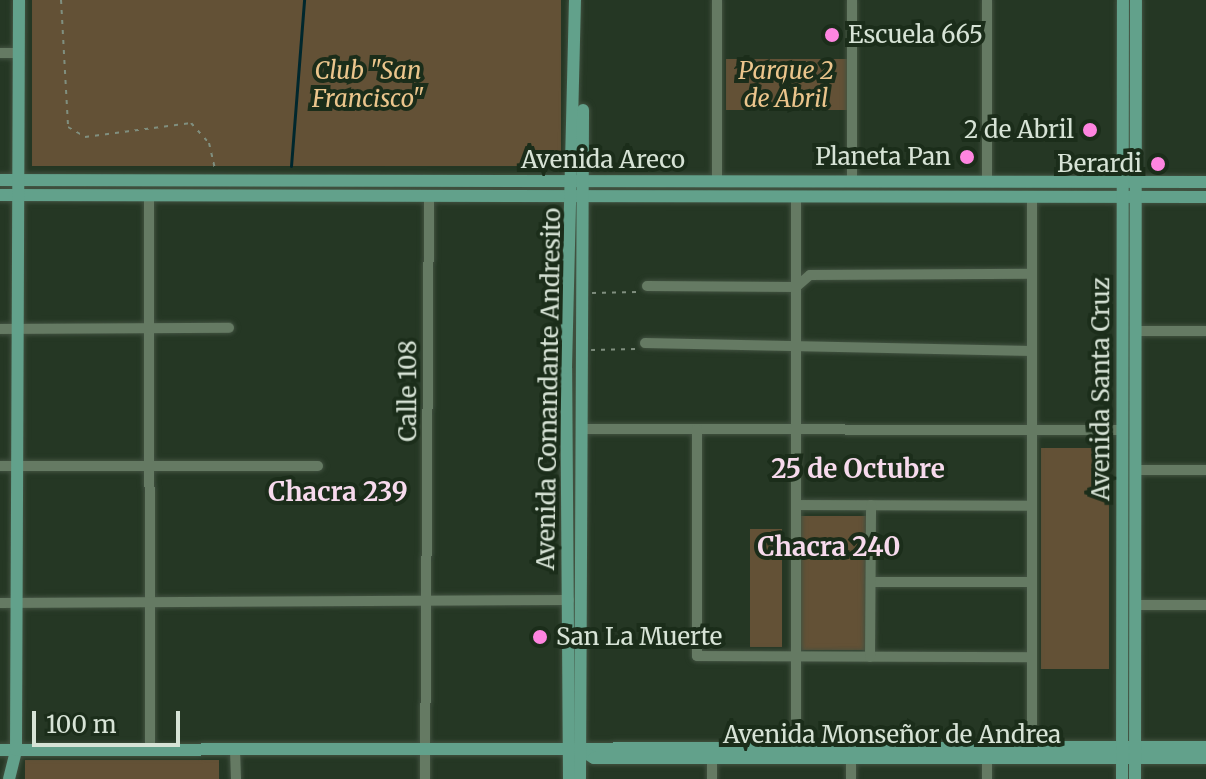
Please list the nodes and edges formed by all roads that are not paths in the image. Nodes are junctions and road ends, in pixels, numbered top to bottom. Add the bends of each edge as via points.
1 (19, 0) edge
2 (575, 0) edge
3 (583, 0) edge
4 (717, 0) edge
5 (852, 0) edge
6 (987, 0) edge
7 (1123, 0) edge
8 (1136, 0) edge
9 (0, 53) edge
10 (18, 53) junction
11 (0, 180) edge
12 (16, 180) junction
13 (852, 181) junction
14 (987, 181) junction
15 (717, 182) junction
16 (1122, 182) junction
17 (1137, 182) junction
18 (1206, 182) edge
19 (578, 189) junction
20 (0, 195) edge
21 (15, 195) junction
22 (149, 195) junction
23 (429, 196) junction
24 (796, 196) junction
25 (1032, 197) junction
26 (1130, 197) junction
27 (1206, 197) edge
28 (1032, 274) junction
29 (647, 286) road end
30 (796, 287) junction
31 (229, 328) dead end
32 (0, 329) edge
33 (16, 329) junction
34 (148, 329) junction
35 (1137, 331) junction
36 (1206, 331) edge
37 (796, 340) junction
38 (645, 343) road end
39 (1032, 351) junction
40 (582, 429) junction
41 (697, 429) junction
42 (796, 429) junction
43 (1032, 430) junction
44 (1123, 430) junction
45 (0, 466) edge
46 (16, 466) junction
47 (150, 466) junction
48 (318, 466) dead end
49 (1136, 470) junction
50 (1206, 470) edge
51 (796, 505) junction
52 (871, 505) junction
53 (1032, 506) junction
54 (871, 582) junction
55 (1032, 582) junction
56 (569, 600) junction
57 (426, 602) junction
58 (0, 603) edge
59 (16, 603) junction
60 (150, 603) junction
61 (1136, 605) junction
62 (1206, 605) edge
63 (795, 657) junction
64 (870, 657) junction
65 (1032, 657) junction
66 (796, 745) junction
67 (1032, 746) junction
68 (1206, 747) edge
69 (0, 750) edge
70 (16, 750) junction
71 (150, 750) junction
72 (235, 750) junction
73 (425, 750) junction
74 (575, 750) junction
75 (1128, 752) junction
76 (712, 757) junction
77 (851, 757) junction
78 (987, 757) junction
79 (1206, 758) edge
80 (15, 766) junction
81 (9, 779) edge
82 (20, 779) edge
83 (236, 779) edge
84 (425, 779) edge
85 (569, 779) edge
86 (580, 779) edge
87 (712, 779) edge
88 (851, 779) edge
89 (987, 779) edge
90 (1122, 779) edge
91 (1135, 779) edge

1 - 10 main road
2 - 19 main road, Avenida Comandante Andresito
3 - 19 main road, Avenida Comandante Andresito
4 - 15 street
5 - 13 street
6 - 14 street
7 - 16 main road, Avenida Santa Cruz
8 - 17 main road, Avenida Santa Cruz
9 - 10 street
10 - 12 main road
11 - 12 main road, Avenida Areco
12 - 19 main road, Avenida Areco
12 - 21 main road
13 - 14 main road, Avenida Areco
13 - 15 main road, Avenida Areco
14 - 16 main road, Avenida Areco
15 - 19 main road, Avenida Areco
16 - 17 main road, Avenida Areco
16 - 26 main road, Avenida Santa Cruz
17 - 18 main road, Avenida Areco
17 - 26 main road, Avenida Santa Cruz
19 - 23 main road, Avenida Areco
19 - 24 main road, Avenida Areco
19 - 40 main road, Avenida Comandante Andresito
19 - 56 main road, Avenida Comandante Andresito
20 - 21 main road, Avenida Areco
21 - 22 main road, Avenida Areco
21 - 33 main road
22 - 23 main road, Avenida Areco
22 - 34 street
23 - 57 street, Calle 108
24 - 25 main road, Avenida Areco
24 - 30 street
25 - 26 main road, Avenida Areco
25 - 28 street
26 - 27 main road, Avenida Areco
26 - 35 main road, Avenida Santa Cruz
26 - 44 main road, Avenida Santa Cruz
28 - 30 street via 810,275
28 - 39 street
29 - 30 street
30 - 37 street
31 - 34 street
32 - 33 street
33 - 34 street
33 - 46 main road
34 - 47 street
35 - 36 street
35 - 49 main road, Avenida Santa Cruz
37 - 38 street
37 - 39 street via 810,351
37 - 42 street
39 - 43 street
40 - 41 street
40 - 74 main road, Avenida Comandante Andresito
41 - 42 street
41 - 63 street via 697,656
42 - 43 street
42 - 51 street
43 - 44 street
43 - 53 street
44 - 75 main road, Avenida Santa Cruz
45 - 46 street
46 - 47 street
46 - 59 main road
47 - 48 street
47 - 60 street
49 - 50 street
49 - 61 main road, Avenida Santa Cruz
51 - 52 street
51 - 63 street
52 - 53 street
52 - 54 street
53 - 55 street
54 - 55 street
54 - 64 street
55 - 65 street
56 - 57 street
56 - 74 main road, Avenida Comandante Andresito
57 - 60 street
57 - 73 street, Calle 108
58 - 59 street
59 - 60 street
59 - 70 main road
60 - 71 street
61 - 62 street
61 - 75 main road, Avenida Santa Cruz
63 - 64 street
63 - 66 street
64 - 65 street
65 - 67 street
66 - 67 main road, Avenida Monseñor de Andrea
66 - 74 main road, Avenida Monseñor de Andrea via 595,744
67 - 75 main road, Avenida Monseñor de Andrea
68 - 75 main road, Avenida Monseñor de Andrea
69 - 70 main road, Avenida Monseñor de Andrea
70 - 71 main road, Avenida Monseñor de Andrea
70 - 80 main road
71 - 72 main road, Avenida Monseñor de Andrea
72 - 73 main road, Avenida Monseñor de Andrea
72 - 83 street
73 - 74 main road, Avenida Monseñor de Andrea
73 - 84 street, Calle 108
74 - 76 main road, Avenida Monseñor de Andrea via 594,758
74 - 85 main road, Avenida Comandante Andresito
74 - 86 main road, Avenida Comandante Andresito
75 - 78 main road, Avenida Monseñor de Andrea
75 - 79 main road, Avenida Monseñor de Andrea
75 - 90 main road, Avenida Santa Cruz
75 - 91 main road, Avenida Santa Cruz
76 - 77 main road, Avenida Monseñor de Andrea
76 - 87 street
77 - 78 main road, Avenida Monseñor de Andrea
77 - 88 street
78 - 89 street
80 - 81 main road
80 - 82 main road

